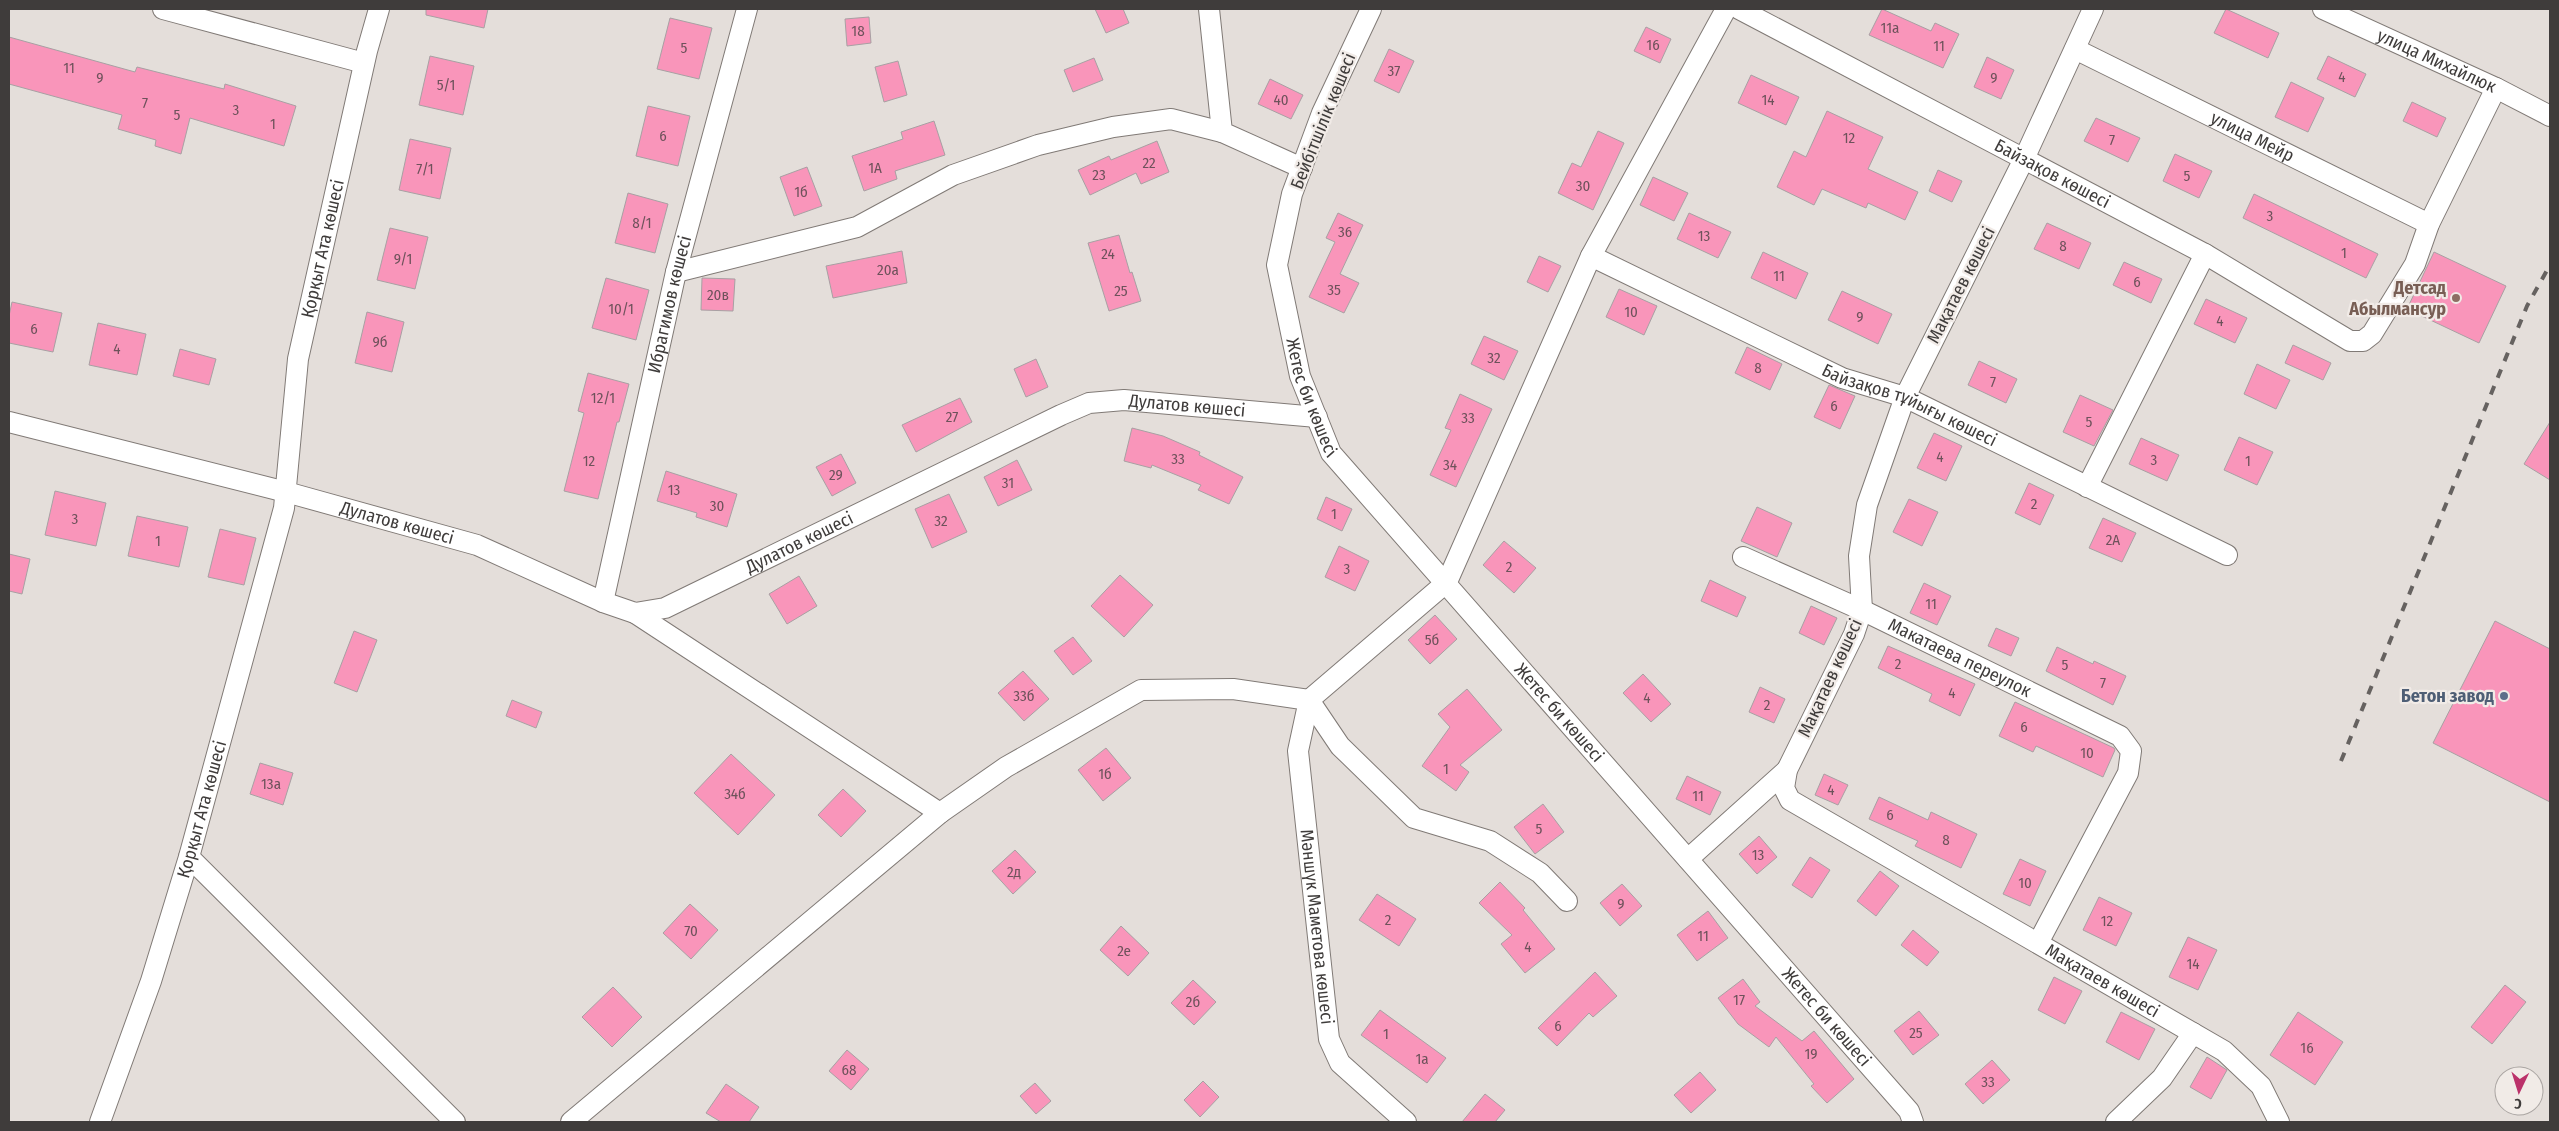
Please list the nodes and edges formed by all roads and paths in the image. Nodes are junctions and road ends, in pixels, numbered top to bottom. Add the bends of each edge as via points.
1 (163, 9) edge
2 (379, 9) edge
3 (747, 9) edge
4 (1209, 9) edge
5 (1371, 9) edge
6 (1726, 9) edge
7 (1739, 9) edge
8 (2093, 9) edge
9 (2323, 9) edge
10 (2074, 49) junction
11 (364, 63) junction
12 (2496, 88) junction
13 (2550, 116) edge
14 (1222, 132) junction
15 (2024, 159) junction
16 (1302, 168) junction
17 (2429, 224) junction
18 (2205, 254) junction
19 (1591, 256) junction
20 (1277, 265) joint
21 (676, 272) junction
22 (1905, 397) junction
23 (1317, 417) junction
24 (9, 422) edge
25 (2087, 487) junction
26 (286, 492) junction
27 (2228, 555) dead end
28 (1743, 558) dead end
29 (1447, 582) junction
30 (603, 602) junction
31 (1862, 610) junction
32 (634, 613) junction
33 (1310, 700) junction
34 (1787, 770) junction
35 (940, 813) junction
36 (189, 857) junction
37 (1688, 859) junction
38 (1567, 901) dead end
39 (2038, 943) junction
40 (2193, 1033) junction
41 (100, 1122) edge
42 (455, 1122) edge
43 (571, 1122) edge
44 (1406, 1122) edge
45 (1913, 1122) edge
46 (2116, 1122) edge
47 (2279, 1122) edge

1 - 11 street
2 - 11 street, Қорқыт Ата көшесі
3 - 21 street, Ибрагимов көшесі
4 - 14 street
5 - 16 street, Бейбітшілік көшесі via 1322,113
6 - 19 street
7 - 15 street, Байзақов көшесі
8 - 10 street, Мақатаев көшесі
9 - 12 street, улица Михайлюк
10 - 15 street, Мақатаев көшесі
10 - 17 street, улица Мейр
11 - 26 street, Қорқыт Ата көшесі via 298,359
12 - 13 street, улица Михайлюк
12 - 17 street
14 - 16 street
14 - 21 street via 1171,119 1113,127 1038,145 953,175 857,227
15 - 18 street, Байзақов көшесі
15 - 22 street, Мақатаев көшесі
16 - 20 street, Бейбітшілік көшесі via 1292,194
17 - 18 street, Байзақов көшесі via 2415,264 2372,334 2363,341 2350,341
18 - 25 street
19 - 22 street, Байзақов тұйығы көшесі via 1842,378
19 - 29 street
20 - 23 street, Жетес би көшесі via 1300,376
21 - 30 street, Ибрагимов көшесі
22 - 25 street, Байзақов тұйығы көшесі
22 - 31 street, Мақатаев көшесі via 1867,504 1859,556
23 - 29 street, Жетес би көшесі via 1331,453
23 - 32 street, Дулатов көшесі via 1124,400 1089,403 665,608
24 - 26 street
25 - 27 street, Байзақов тұйығы көшесі
26 - 30 street, Дулатов көшесі via 477,545
26 - 36 street, Қорқыт Ата көшесі
28 - 31 street, Макатаева переулок
29 - 33 street
29 - 37 street, Жетес би көшесі
30 - 32 street, Дулатов көшесі
31 - 34 street, Мақатаев көшесі via 1854,634
31 - 39 street, Макатаева переулок via 2120,736 2131,751 2128,773
32 - 35 street
33 - 35 street via 1233,689 1141,690 1006,767
33 - 38 street via 1340,746 1414,818 1490,842 1540,874
33 - 44 street, Мәншүк Маметова көшесі via 1298,751 1329,1039 1340,1063
34 - 37 street
34 - 39 street, Мақатаев көшесі via 1784,788 1790,800
35 - 43 street
36 - 41 street, Қорқыт Ата көшесі via 152,981
36 - 42 street
37 - 45 street, Жетес би көшесі via 1908,1111
39 - 40 street, Мақатаев көшесі
40 - 46 street via 2162,1078
40 - 47 street, Мақатаев көшесі via 2224,1051 2262,1086

